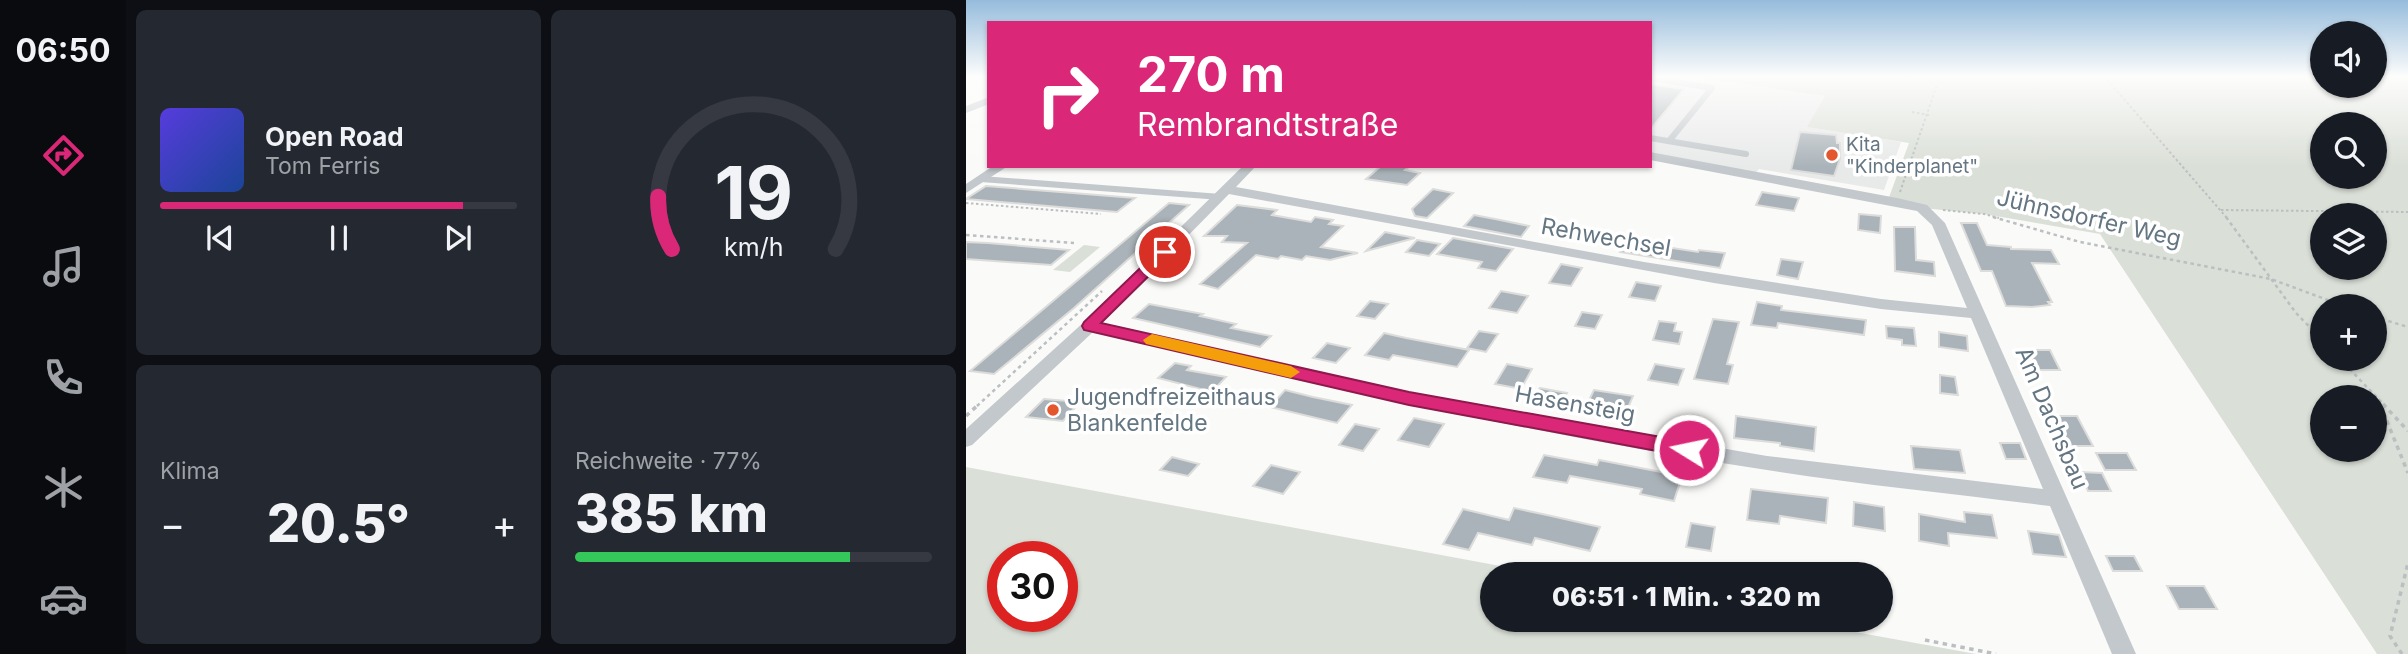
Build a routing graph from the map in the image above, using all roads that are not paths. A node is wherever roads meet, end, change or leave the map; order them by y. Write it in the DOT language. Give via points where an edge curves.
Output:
graph roads {
  1 [pos="1697,107"];
  2 [pos="1652,138"];
  3 [pos="1669,141"];
  4 [pos="1746,154"];
  5 [pos="1652,156"];
  6 [pos="999,168"];
  7 [pos="1248,168"];
  8 [pos="981,179"];
  9 [pos="966,189"];
  10 [pos="1225,193"];
  11 [pos="1979,314"];
  12 [pos="1090,326"];
  13 [pos="966,440"];
  14 [pos="2058,499"];
  15 [pos="2124,654"];
  1 -- 3 [label="lane"];
  2 -- 3 [label="lane"];
  3 -- 4 [label="lane"];
  5 -- 11 [label="street, Am Dachsbau" via="1923,208 1938,223"];
  6 -- 8 [label="street"];
  7 -- 10 [label="street"];
  8 -- 9 [label="street"];
  8 -- 10 [label="lane"];
  10 -- 11 [label="street, Rehwechsel" via="1661,270"];
  10 -- 12 [label="street"];
  11 -- 14 [label="street, Am Dachsbau"];
  12 -- 13 [label="street"];
  12 -- 14 [label="street, Hasensteig" via="1409,399 1611,436 1767,463"];
  14 -- 15 [label="street, Am Dachsbau"];
}
